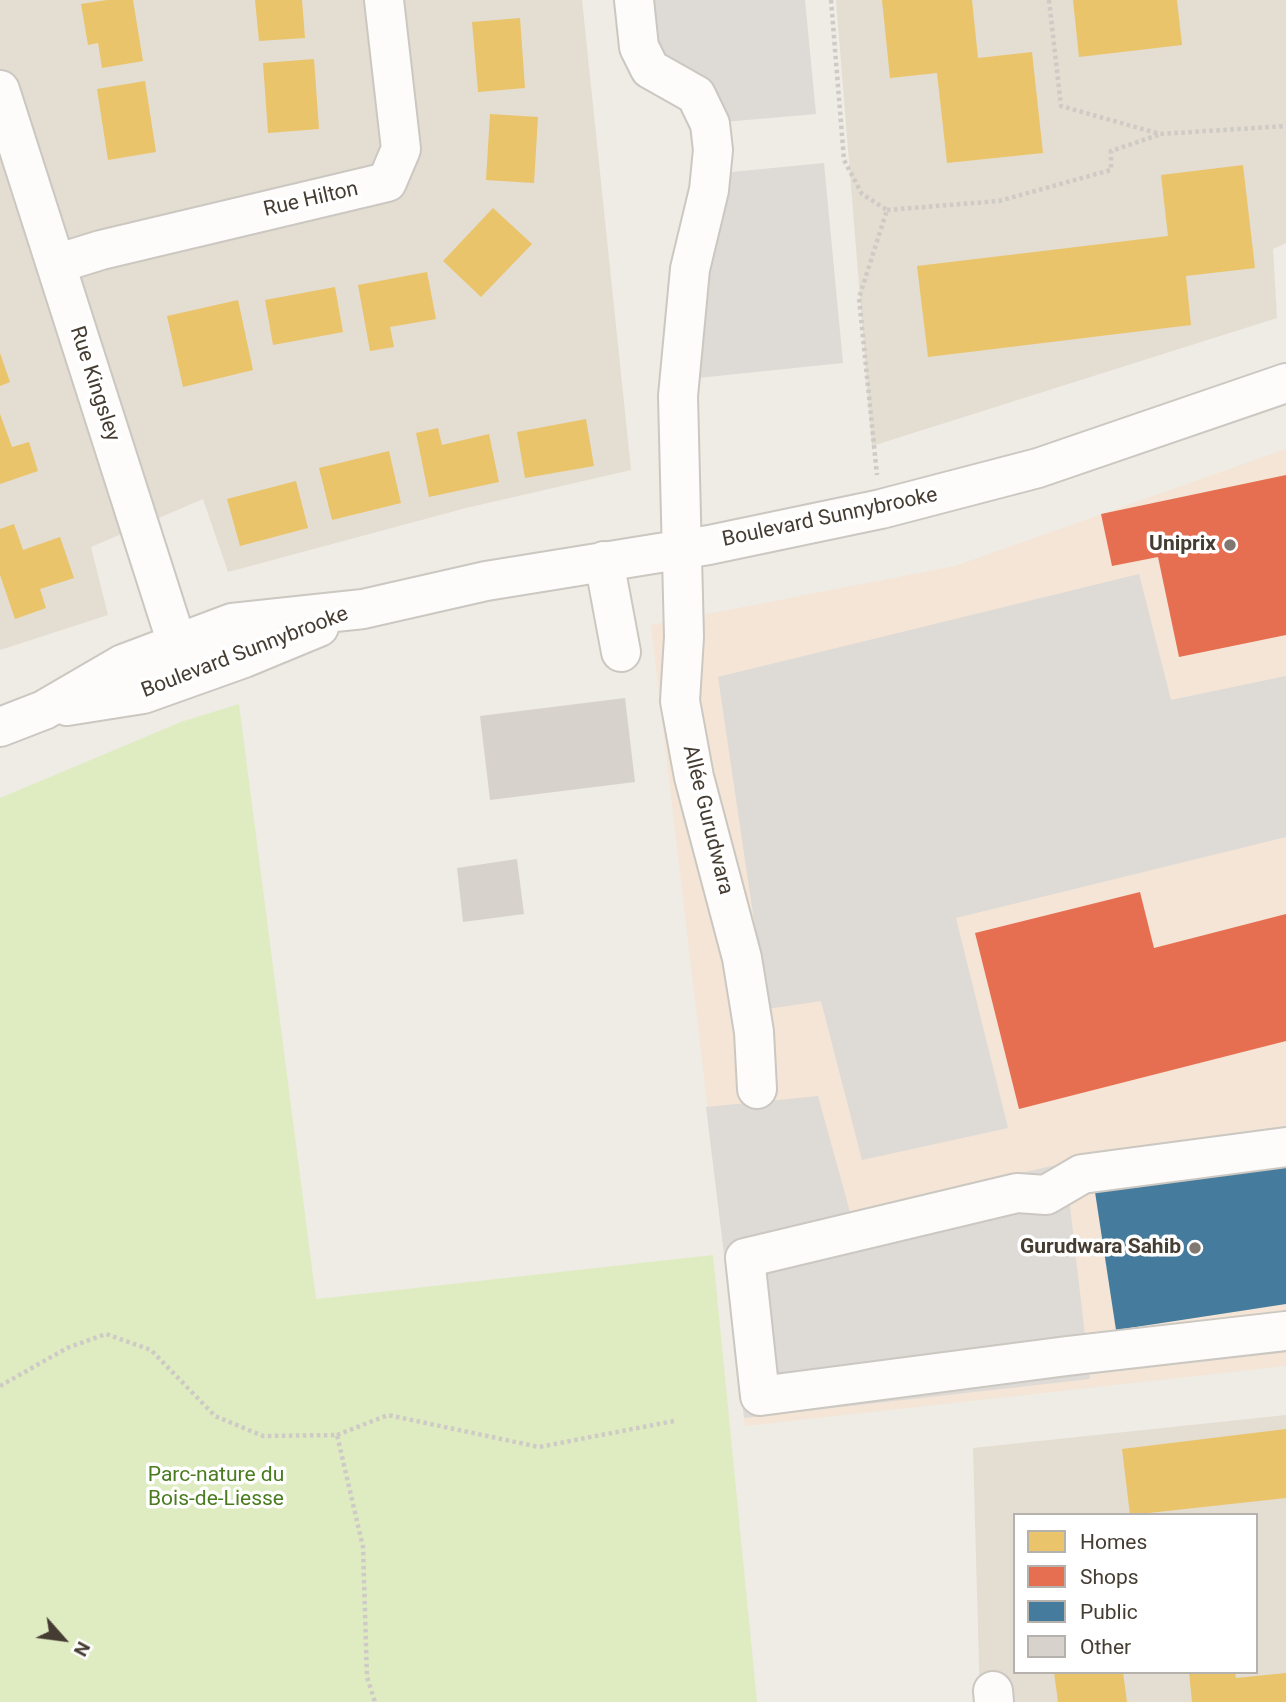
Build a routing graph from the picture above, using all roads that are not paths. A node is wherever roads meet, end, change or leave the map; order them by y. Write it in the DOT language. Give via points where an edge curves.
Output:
graph roads {
  1 [pos="384,0"];
  2 [pos="634,0"];
  3 [pos="0,89"];
  4 [pos="56,264"];
  5 [pos="1286,383"];
  6 [pos="681,549"];
  7 [pos="604,561"];
  8 [pos="621,652"];
  9 [pos="183,661"];
  10 [pos="0,727"];
  11 [pos="757,1089"];
  12 [pos="1286,1147"];
  13 [pos="1286,1331"];
  1 -- 4 [label="street, Rue Hilton" via="401,149 387,182"];
  2 -- 6 [label="street, Allée Gurudwara" via="639,47 650,69 696,95 710,124 713,150 709,190 690,269 678,396"];
  3 -- 4 [label="street, Rue Kingsley"];
  4 -- 9 [label="street, Rue Kingsley"];
  5 -- 6 [label="street, Boulevard Sunnybrooke" via="1002,479 816,524"];
  6 -- 7 [label="street, Boulevard Sunnybrooke"];
  6 -- 11 [label="street, Allée Gurudwara" via="684,637 680,701 694,777 742,958 754,1032"];
  7 -- 8 [label="street"];
  7 -- 9 [label="street, Boulevard Sunnybrooke" via="363,608 244,658"];
  9 -- 10 [label="street, Boulevard Sunnybrooke" via="143,694 44,710"];
  12 -- 13 [label="street" via="1082,1174 1046,1195 1017,1193 745,1258 760,1396"];
}
